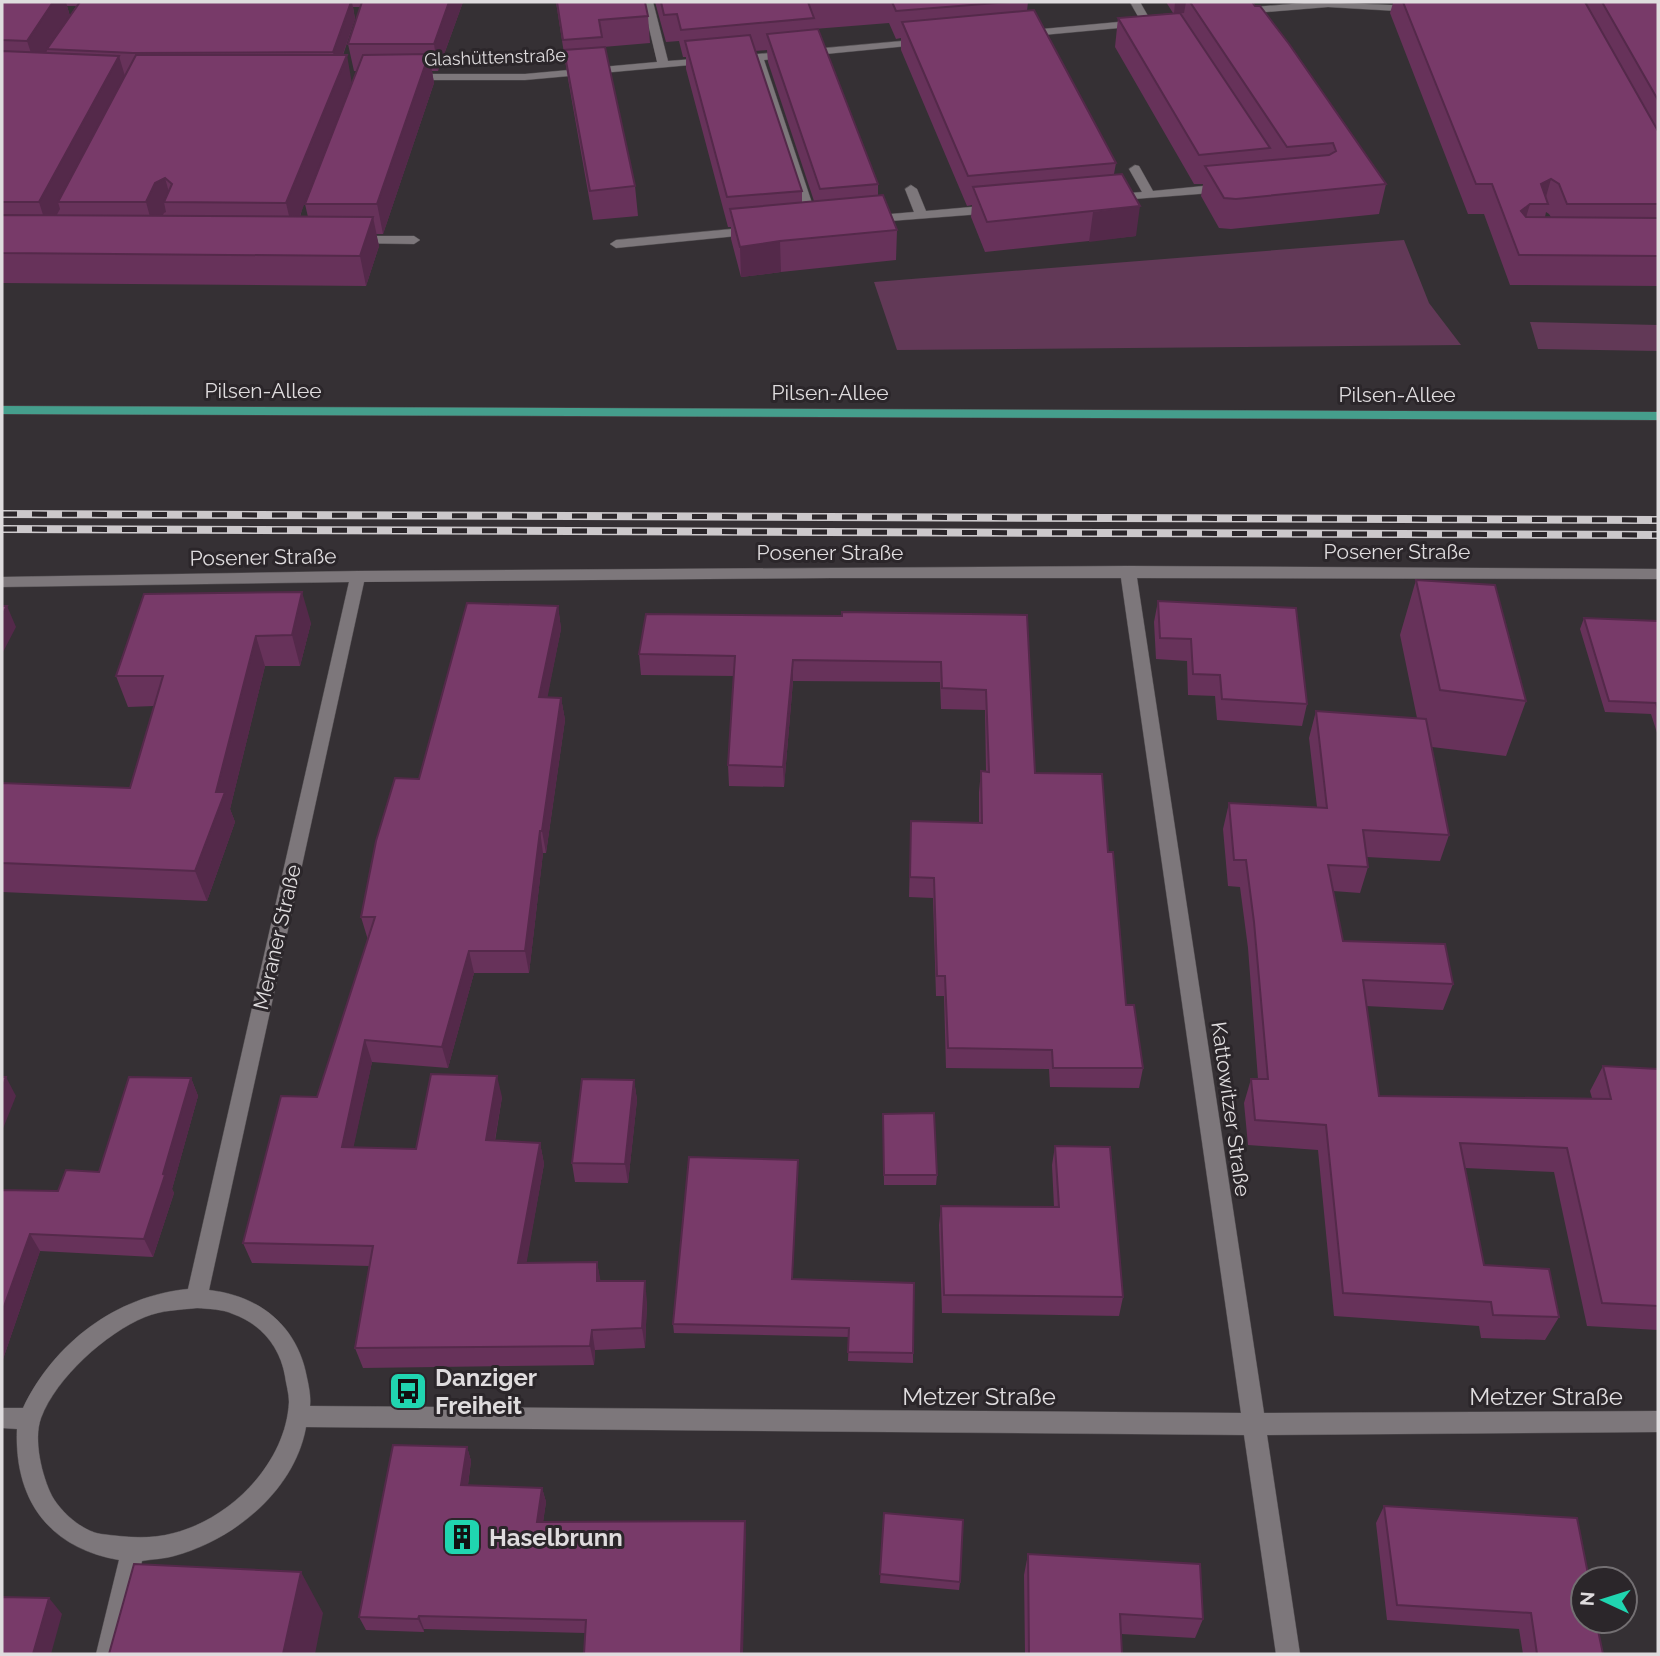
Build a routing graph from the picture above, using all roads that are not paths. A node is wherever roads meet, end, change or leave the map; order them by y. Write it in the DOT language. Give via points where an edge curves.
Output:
graph roads {
  1 [pos="648,2"];
  2 [pos="1135,2"];
  3 [pos="1433,10"];
  4 [pos="1231,12"];
  5 [pos="1008,35"];
  6 [pos="938,41"];
  7 [pos="757,57"];
  8 [pos="663,65"];
  9 [pos="403,77"];
  10 [pos="1135,169"];
  11 [pos="1238,186"];
  12 [pos="911,189"];
  13 [pos="1149,194"];
  14 [pos="1095,199"];
  15 [pos="1001,208"];
  16 [pos="920,215"];
  17 [pos="854,221"];
  18 [pos="813,224"];
  19 [pos="760,230"];
  20 [pos="337,240"];
  21 [pos="414,240"];
  22 [pos="616,244"];
  23 [pos="2,410"];
  24 [pos="1658,416"];
  25 [pos="1128,571"];
  26 [pos="1658,574"];
  27 [pos="358,576"];
  28 [pos="2,582"];
  29 [pos="197,1298"];
  30 [pos="300,1416"];
  31 [pos="2,1418"];
  32 [pos="29,1419"];
  33 [pos="1658,1422"];
  34 [pos="1254,1424"];
  35 [pos="133,1550"];
  36 [pos="107,1654"];
  37 [pos="1288,1654"];
  1 -- 8 [label="street"];
  2 -- 5 [label="street" via="1153,22"];
  3 -- 4 [label="street" via="1328,4"];
  6 -- 7 [label="street, Glashüttenstraße"];
  7 -- 8 [label="street, Glashüttenstraße"];
  7 -- 18 [label="street"];
  8 -- 9 [label="street, Glashüttenstraße" via="525,77"];
  10 -- 13 [label="street"];
  11 -- 13 [label="street"];
  12 -- 16 [label="street"];
  13 -- 14 [label="street"];
  15 -- 16 [label="street"];
  16 -- 17 [label="street"];
  19 -- 22 [label="street"];
  20 -- 21 [label="street"];
  23 -- 24 [label="main road, Pilsen-Allee"];
  25 -- 26 [label="street, Posener Straße"];
  25 -- 27 [label="street, Posener Straße"];
  25 -- 34 [label="street, Kattowitzer Straße"];
  27 -- 28 [label="street, Posener Straße"];
  27 -- 29 [label="street, Meraner Straße"];
  29 -- 30 [label="street" via="234,1304 265,1320 288,1345 300,1378"];
  29 -- 32 [label="street" via="157,1303 117,1319 80,1346 52,1379"];
  30 -- 34 [label="street, Metzer Straße"];
  30 -- 35 [label="street" via="286,1457 260,1494 223,1524 178,1544"];
  31 -- 32 [label="street"];
  32 -- 35 [label="street" via="29,1457 38,1494 60,1524 93,1544"];
  33 -- 34 [label="street, Metzer Straße"];
  34 -- 37 [label="street, Kattowitzer Straße"];
  35 -- 36 [label="street"];
}
